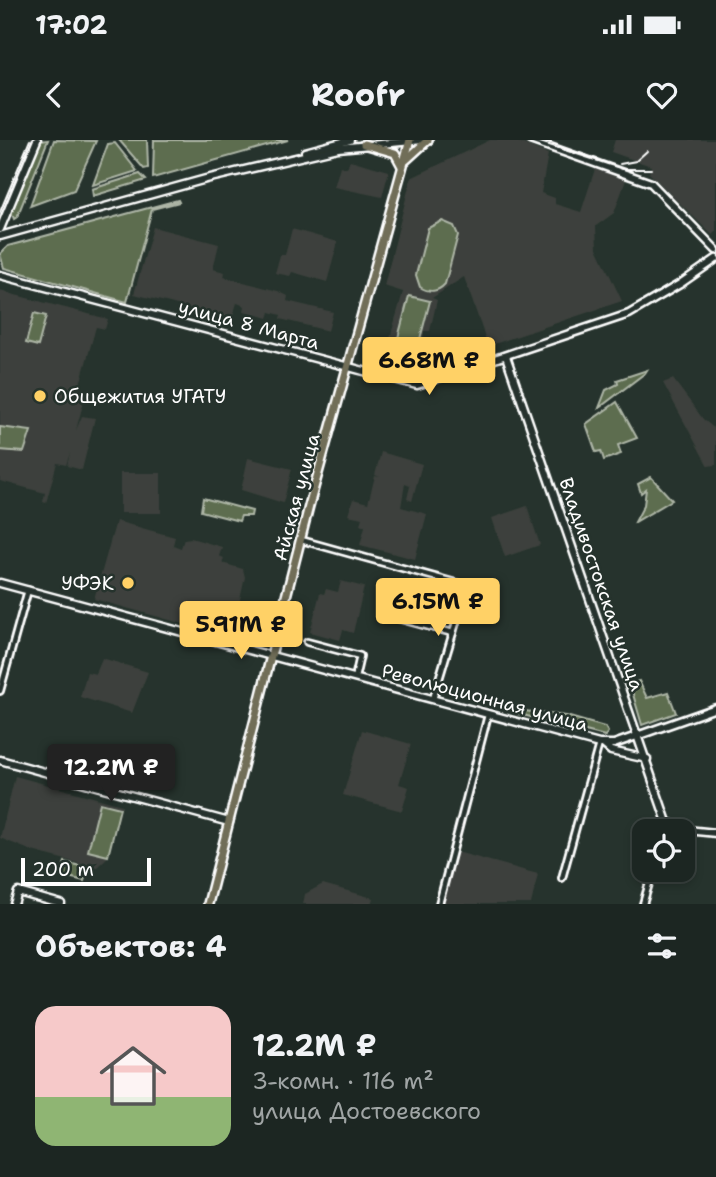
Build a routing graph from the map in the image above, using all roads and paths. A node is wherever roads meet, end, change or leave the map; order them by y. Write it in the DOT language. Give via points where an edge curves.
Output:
graph roads {
  1 [pos="37,140"];
  2 [pos="350,140"];
  3 [pos="426,140"];
  4 [pos="530,140"];
  5 [pos="410,141"];
  6 [pos="364,144"];
  7 [pos="270,164"];
  8 [pos="402,167"];
  9 [pos="0,229"];
  10 [pos="0,236"];
  11 [pos="716,250"];
  12 [pos="716,258"];
  13 [pos="0,275"];
  14 [pos="506,356"];
  15 [pos="349,367"];
  16 [pos="301,540"];
  17 [pos="0,583"];
  18 [pos="28,590"];
  19 [pos="393,617"];
  20 [pos="453,633"];
  21 [pos="307,642"];
  22 [pos="272,656"];
  23 [pos="355,678"];
  24 [pos="0,691"];
  25 [pos="433,699"];
  26 [pos="716,708"];
  27 [pos="488,714"];
  28 [pos="640,736"];
  29 [pos="601,745"];
  30 [pos="647,759"];
  31 [pos="0,760"];
  32 [pos="666,819"];
  33 [pos="229,822"];
  34 [pos="695,831"];
  35 [pos="716,833"];
  36 [pos="562,878"];
  37 [pos="649,882"];
  38 [pos="15,904"];
  39 [pos="61,904"];
  40 [pos="208,904"];
  41 [pos="439,904"];
  42 [pos="643,904"];
  1 -- 9 [label="main road"];
  2 -- 7 [label="main road"];
  3 -- 5 [label="main road"];
  3 -- 8 [label="main road"];
  4 -- 11 [label="main road" via="651,183"];
  5 -- 6 [label="main road"];
  5 -- 8 [label="main road, Айская улица"];
  6 -- 7 [label="main road"];
  6 -- 8 [label="main road" via="395,153"];
  7 -- 10 [label="main road"];
  8 -- 15 [label="main road, Айская улица"];
  12 -- 14 [label="main road, улица 8 Марта" via="639,310"];
  13 -- 15 [label="main road, улица 8 Марта"];
  14 -- 15 [label="main road, улица 8 Марта" via="416,385"];
  14 -- 28 [label="main road, Владивостокская улица"];
  15 -- 16 [label="main road, Айская улица"];
  16 -- 20 [label="street" via="467,586"];
  16 -- 22 [label="main road, Айская улица"];
  17 -- 18 [label="main road, Революционная улица"];
  18 -- 22 [label="main road, Революционная улица"];
  18 -- 24 [label="street"];
  19 -- 20 [label="street"];
  20 -- 25 [label="street"];
  21 -- 23 [label="street" via="360,656"];
  22 -- 23 [label="main road, Революционная улица"];
  22 -- 33 [label="main road, Айская улица"];
  23 -- 25 [label="main road, Революционная улица"];
  25 -- 27 [label="main road, Революционная улица"];
  26 -- 28 [label="main road, Революционная улица"];
  27 -- 29 [label="main road, Революционная улица"];
  27 -- 41 [label="street"];
  28 -- 29 [label="main road, Революционная улица"];
  28 -- 30 [label="main road, Владивостокская улица"];
  29 -- 30 [label="main road"];
  29 -- 36 [label="street"];
  30 -- 32 [label="main road, Владивостокская улица"];
  31 -- 33 [label="main road"];
  33 -- 40 [label="main road, Айская улица"];
  34 -- 35 [label="main road"];
  37 -- 42 [label="street"];
  38 -- 39 [label="main road" via="18,892"];
}
